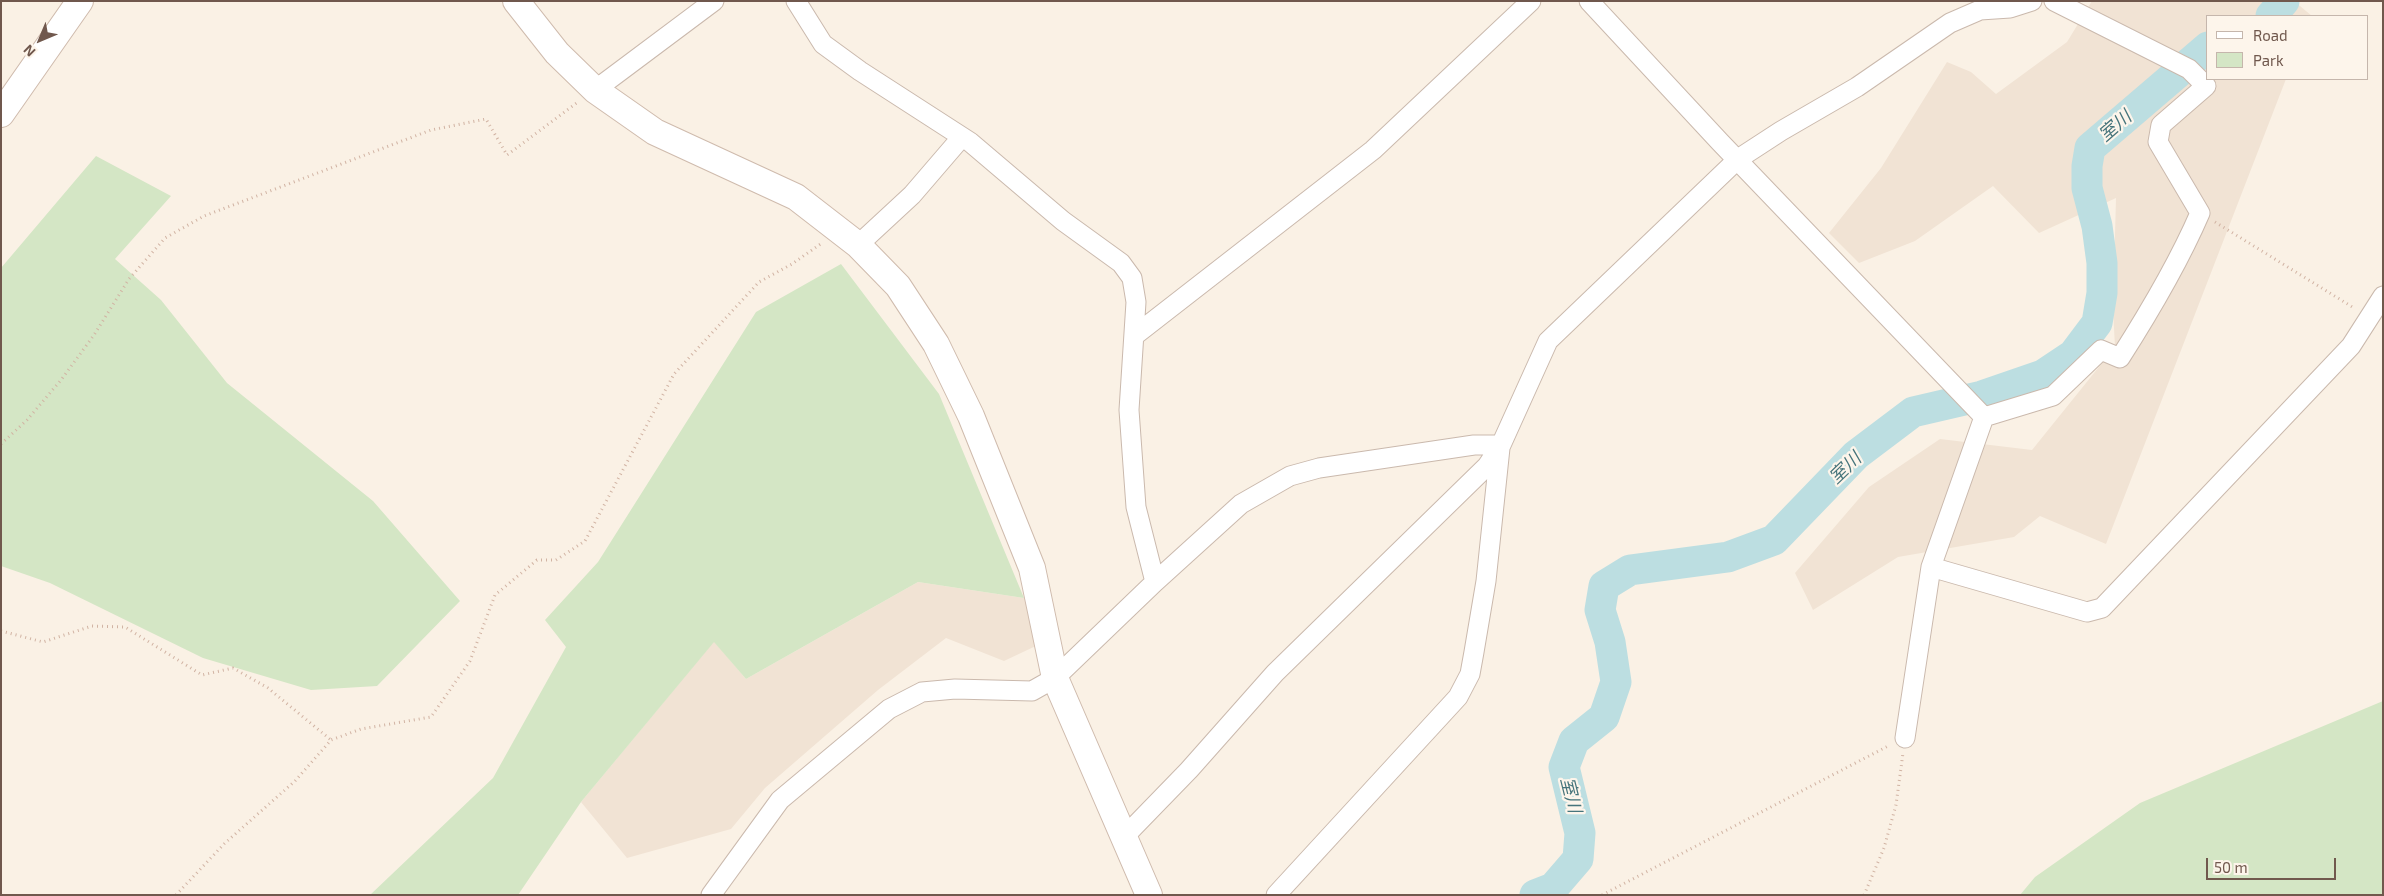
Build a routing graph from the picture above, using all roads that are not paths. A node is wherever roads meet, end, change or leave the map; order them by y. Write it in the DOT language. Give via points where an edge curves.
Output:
graph roads {
  1 [pos="80,1"];
  2 [pos="516,1"];
  3 [pos="714,1"];
  4 [pos="796,1"];
  5 [pos="1531,1"];
  6 [pos="1589,1"];
  7 [pos="2032,1"];
  8 [pos="2054,1"];
  9 [pos="595,90"];
  10 [pos="1,114"];
  11 [pos="961,138"];
  12 [pos="1738,159"];
  13 [pos="858,245"];
  14 [pos="2383,296"];
  15 [pos="1134,336"];
  16 [pos="1984,416"];
  17 [pos="1501,445"];
  18 [pos="1931,567"];
  19 [pos="1155,582"];
  20 [pos="1055,678"];
  21 [pos="1905,738"];
  22 [pos="1123,838"];
  23 [pos="711,895"];
  24 [pos="1149,895"];
  25 [pos="1276,895"];
  1 -- 10 [label="street"];
  2 -- 9 [label="street" via="556,52"];
  3 -- 9 [label="street"];
  4 -- 11 [label="street" via="823,44"];
  5 -- 15 [label="street" via="1373,150"];
  6 -- 12 [label="street"];
  7 -- 12 [label="street" via="2010,8 1980,10 1950,22 1857,87"];
  8 -- 16 [label="street" via="2189,69 2206,86 2161,125 2158,142 2200,213 2156,302 2120,358 2101,350 2053,396"];
  9 -- 13 [label="street" via="654,132 796,197"];
  11 -- 13 [label="street" via="912,195"];
  11 -- 15 [label="street" via="970,142 1062,221 1121,264 1132,278 1135,294"];
  12 -- 16 [label="street"];
  12 -- 17 [label="street" via="1548,341"];
  13 -- 20 [label="street" via="898,286 936,344 971,416 1032,568"];
  14 -- 18 [label="street" via="2351,346 2102,608 2087,612"];
  15 -- 19 [label="street" via="1128,410 1136,508"];
  16 -- 18 [label="street"];
  17 -- 19 [label="street" via="1474,445 1319,468 1290,476 1241,504"];
  17 -- 22 [label="street" via="1487,466 1275,673"];
  17 -- 25 [label="street" via="1486,581 1470,674 1458,697"];
  18 -- 21 [label="street"];
  19 -- 20 [label="street"];
  20 -- 22 [label="street"];
  20 -- 23 [label="street" via="1032,691 955,689 922,692 889,709 780,800"];
  22 -- 24 [label="street"];
}
